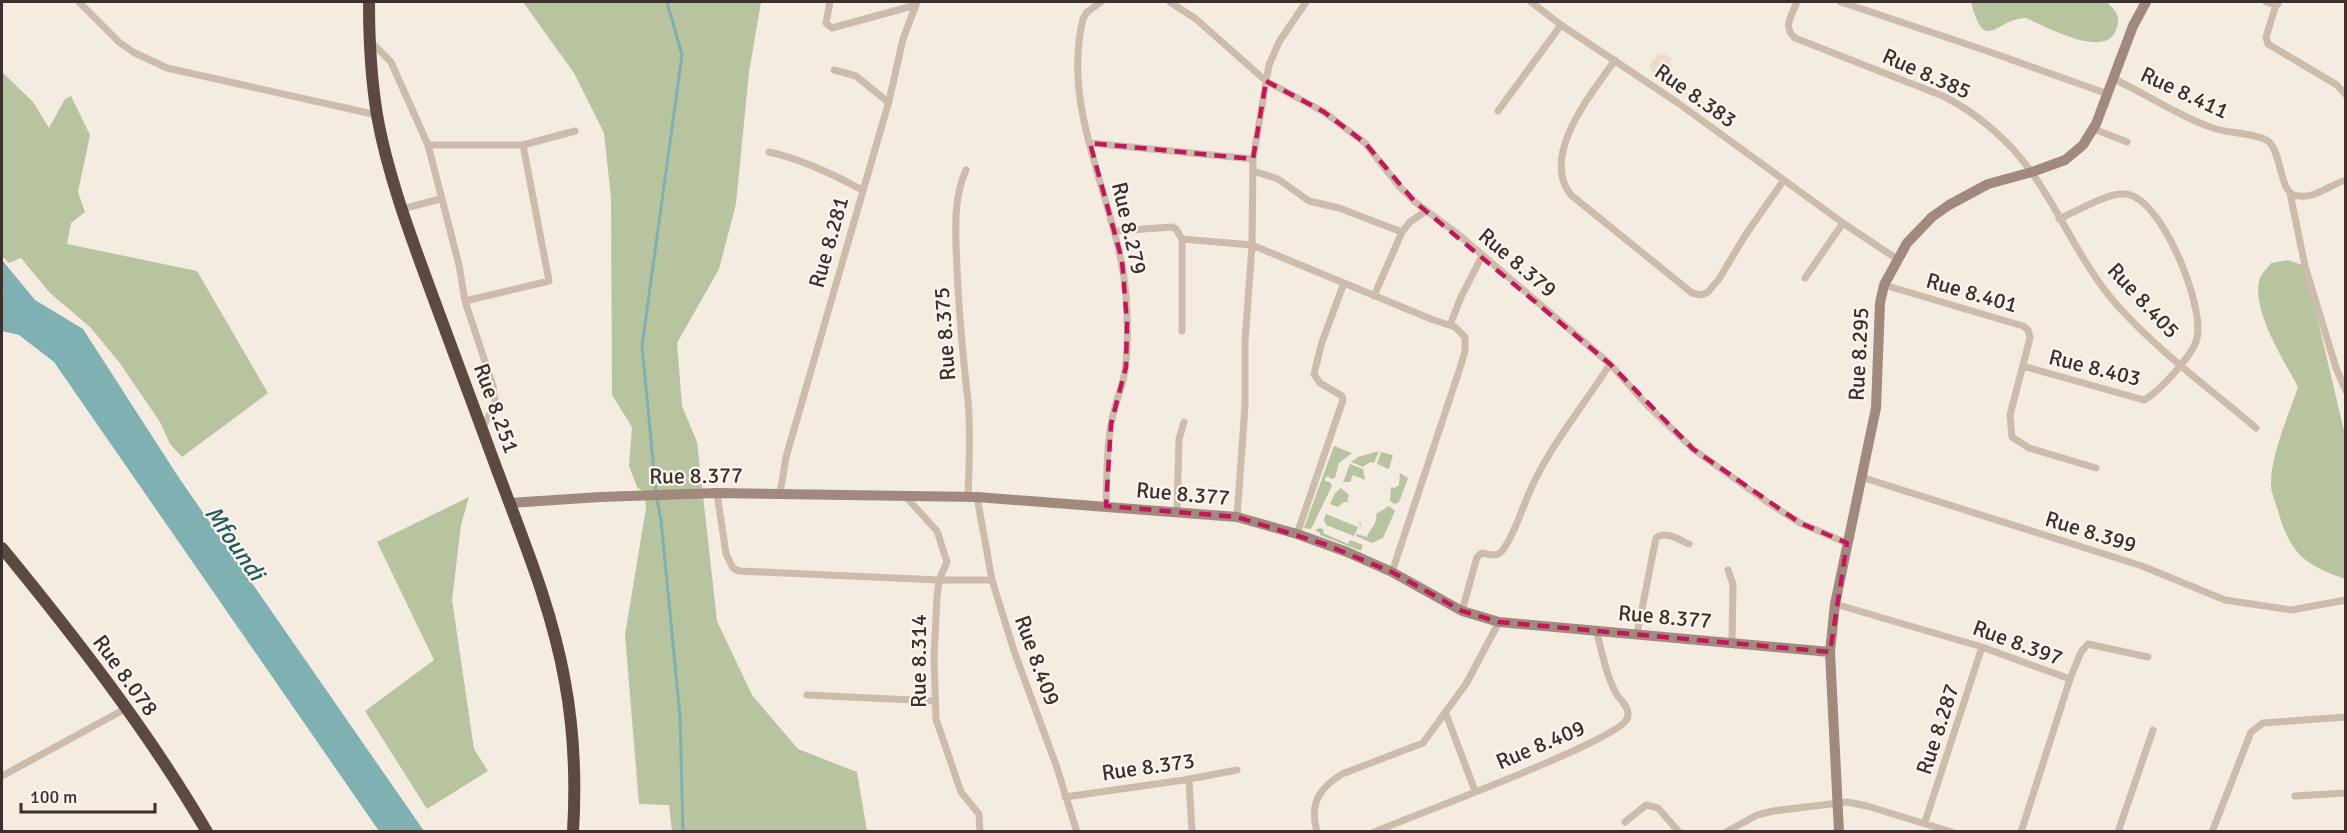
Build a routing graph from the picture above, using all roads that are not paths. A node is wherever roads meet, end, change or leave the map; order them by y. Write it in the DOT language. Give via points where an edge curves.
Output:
graph roads {
  1 [pos="79,2"];
  2 [pos="369,2"];
  3 [pos="830,2"];
  4 [pos="1101,2"];
  5 [pos="1170,2"];
  6 [pos="1306,2"];
  7 [pos="1531,2"];
  8 [pos="1797,2"];
  9 [pos="1841,2"];
  10 [pos="2146,2"];
  11 [pos="2266,2"];
  12 [pos="916,3"];
  13 [pos="2278,4"];
  14 [pos="1561,25"];
  15 [pos="370,41"];
  16 [pos="1616,60"];
  17 [pos="834,70"];
  18 [pos="2114,78"];
  19 [pos="1266,81"];
  20 [pos="2108,94"];
  21 [pos="2346,95"];
  22 [pos="888,102"];
  23 [pos="1498,111"];
  24 [pos="377,115"];
  25 [pos="2094,129"];
  26 [pos="575,130"];
  27 [pos="2127,142"];
  28 [pos="1090,143"];
  29 [pos="428,145"];
  30 [pos="523,145"];
  31 [pos="769,152"];
  32 [pos="1253,159"];
  33 [pos="966,170"];
  34 [pos="1253,171"];
  35 [pos="2032,172"];
  36 [pos="1784,180"];
  37 [pos="2346,180"];
  38 [pos="862,190"];
  39 [pos="2290,193"];
  40 [pos="440,199"];
  41 [pos="402,208"];
  42 [pos="1426,211"];
  43 [pos="2059,219"];
  44 [pos="1843,223"];
  45 [pos="1115,231"];
  46 [pos="1402,231"];
  47 [pos="1182,239"];
  48 [pos="1252,245"];
  49 [pos="1482,256"];
  50 [pos="1897,259"];
  51 [pos="1805,278"];
  52 [pos="1344,283"];
  53 [pos="1884,285"];
  54 [pos="1374,296"];
  55 [pos="465,301"];
  56 [pos="1450,325"];
  57 [pos="1182,331"];
  58 [pos="1610,364"];
  59 [pos="2180,364"];
  60 [pos="2023,366"];
  61 [pos="2346,391"];
  62 [pos="1184,422"];
  63 [pos="2256,428"];
  64 [pos="482,429"];
  65 [pos="2096,468"];
  66 [pos="1862,477"];
  67 [pos="717,493"];
  68 [pos="780,494"];
  69 [pos="906,497"];
  70 [pos="972,497"];
  71 [pos="510,504"];
  72 [pos="1106,506"];
  73 [pos="1177,513"];
  74 [pos="1237,517"];
  75 [pos="1297,534"];
  76 [pos="1847,543"];
  77 [pos="1689,544"];
  78 [pos="2,548"];
  79 [pos="1728,570"];
  80 [pos="1392,572"];
  81 [pos="939,580"];
  82 [pos="992,580"];
  83 [pos="2346,600"];
  84 [pos="1835,604"];
  85 [pos="1462,611"];
  86 [pos="1499,622"];
  87 [pos="1596,630"];
  88 [pos="1637,634"];
  89 [pos="1732,642"];
  90 [pos="1982,647"];
  91 [pos="1830,652"];
  92 [pos="2148,657"];
  93 [pos="2070,679"];
  94 [pos="807,695"];
  95 [pos="934,701"];
  96 [pos="125,709"];
  97 [pos="1446,714"];
  98 [pos="2346,717"];
  99 [pos="2153,730"];
  100 [pos="1237,770"];
  101 [pos="2,776"];
  102 [pos="1189,780"];
  103 [pos="1475,791"];
  104 [pos="2346,793"];
  105 [pos="2295,796"];
  106 [pos="1065,797"];
  107 [pos="1839,804"];
  108 [pos="1625,822"];
  109 [pos="1925,822"];
  110 [pos="207,831"];
  111 [pos="573,831"];
  112 [pos="980,831"];
  113 [pos="1077,831"];
  114 [pos="1192,831"];
  115 [pos="1317,831"];
  116 [pos="1374,831"];
  117 [pos="1679,831"];
  118 [pos="1726,831"];
  119 [pos="1839,831"];
  120 [pos="1952,831"];
  121 [pos="2021,831"];
  122 [pos="2118,831"];
  123 [pos="2212,831"];
  1 -- 24 [label="street" via="119,42 167,68"];
  2 -- 15 [label="highway, Rue 8.251"];
  3 -- 12 [label="street" via="826,23 831,28"];
  4 -- 28 [label="street, Rue 8.279" via="1083,19 1078,71 1080,106"];
  5 -- 19 [label="street, Rue 8.379" via="1196,19"];
  6 -- 19 [label="street" via="1279,42"];
  7 -- 14 [label="street, Rue 8.383"];
  8 -- 35 [label="street, Rue 8.385" via="1787,26 1789,33 1959,104 1993,130"];
  9 -- 20 [label="street"];
  10 -- 18 [label="street, Rue 8.295"];
  11 -- 13 [label="street"];
  12 -- 22 [label="street, Rue 8.281"];
  13 -- 21 [label="street" via="2266,37 2268,44 2337,85"];
  14 -- 16 [label="street, Rue 8.383"];
  14 -- 23 [label="street"];
  15 -- 24 [label="highway, Rue 8.251"];
  15 -- 29 [label="street" via="391,62"];
  16 -- 36 [label="street, Rue 8.383"];
  16 -- 36 [label="street" via="1571,125 1563,155 1562,180 1571,195 1692,293 1701,295 1713,285"];
  17 -- 22 [label="street" via="856,76"];
  18 -- 20 [label="street, Rue 8.295"];
  18 -- 39 [label="street, Rue 8.411" via="2204,125 2266,140 2274,149"];
  19 -- 32 [label="street"];
  19 -- 42 [label="street, Rue 8.379" via="1324,112 1365,143 1399,186"];
  20 -- 25 [label="street, Rue 8.295"];
  22 -- 38 [label="street, Rue 8.281"];
  24 -- 41 [label="highway, Rue 8.251"];
  25 -- 27 [label="street"];
  25 -- 35 [label="street, Rue 8.295" via="2065,160"];
  26 -- 30 [label="street"];
  28 -- 32 [label="street"];
  28 -- 45 [label="street, Rue 8.279"];
  29 -- 30 [label="street"];
  29 -- 40 [label="street"];
  30 -- 55 [label="street" via="549,281"];
  31 -- 38 [label="street"];
  32 -- 34 [label="street"];
  33 -- 70 [label="street, Rue 8.375" via="959,184 956,212 959,323 968,403"];
  34 -- 46 [label="street" via="1278,179 1309,201"];
  34 -- 48 [label="street"];
  35 -- 43 [label="street, Rue 8.405"];
  35 -- 50 [label="street, Rue 8.295" via="1988,184 1949,205 1920,229"];
  36 -- 44 [label="street, Rue 8.383"];
  37 -- 39 [label="street" via="2315,195"];
  38 -- 68 [label="street, Rue 8.281" via="786,458"];
  39 -- 61 [label="street" via="2305,266"];
  40 -- 41 [label="street"];
  40 -- 55 [label="street"];
  41 -- 64 [label="highway, Rue 8.251"];
  42 -- 46 [label="street"];
  42 -- 49 [label="street, Rue 8.379"];
  43 -- 59 [label="street, Rue 8.405" via="2115,302"];
  43 -- 59 [label="street" via="2123,194 2132,195 2156,217 2177,250 2198,322 2193,349"];
  44 -- 50 [label="street, Rue 8.383"];
  44 -- 51 [label="street"];
  45 -- 47 [label="street" via="1172,227"];
  45 -- 72 [label="street, Rue 8.279" via="1122,260 1127,351 1111,424"];
  46 -- 54 [label="street"];
  47 -- 48 [label="street"];
  47 -- 57 [label="street"];
  48 -- 52 [label="street"];
  48 -- 74 [label="street"];
  49 -- 56 [label="street"];
  49 -- 58 [label="street, Rue 8.379"];
  50 -- 53 [label="street, Rue 8.295"];
  52 -- 54 [label="street"];
  52 -- 75 [label="street" via="1314,374 1343,400"];
  53 -- 60 [label="street, Rue 8.401" via="2023,326 2030,338"];
  53 -- 66 [label="street, Rue 8.295" via="1876,408"];
  54 -- 56 [label="street"];
  55 -- 64 [label="street" via="495,401"];
  56 -- 80 [label="street" via="1465,337 1465,351"];
  58 -- 76 [label="street, Rue 8.379" via="1693,449 1800,523"];
  58 -- 85 [label="street" via="1547,456 1502,550 1477,557"];
  59 -- 60 [label="street, Rue 8.403" via="2144,400"];
  59 -- 63 [label="street, Rue 8.405"];
  60 -- 65 [label="street, Rue 8.401" via="2010,415 2012,437 2029,448"];
  62 -- 73 [label="street" via="1179,440"];
  64 -- 71 [label="highway, Rue 8.251"];
  66 -- 76 [label="street, Rue 8.295"];
  66 -- 83 [label="street, Rue 8.399" via="2142,566 2225,600 2279,610"];
  67 -- 68 [label="street, Rue 8.377"];
  67 -- 71 [label="street, Rue 8.377"];
  67 -- 81 [label="street" via="726,554 729,563 739,571"];
  68 -- 69 [label="street, Rue 8.377"];
  69 -- 70 [label="street, Rue 8.377"];
  69 -- 81 [label="street, Rue 8.314" via="937,531 947,561"];
  70 -- 72 [label="street, Rue 8.377"];
  70 -- 82 [label="street, Rue 8.409"];
  71 -- 111 [label="highway, Rue 8.251" via="543,596 565,682 574,776"];
  72 -- 73 [label="street, Rue 8.377"];
  73 -- 74 [label="street, Rue 8.377"];
  74 -- 75 [label="street, Rue 8.377"];
  75 -- 80 [label="street, Rue 8.377"];
  76 -- 84 [label="street, Rue 8.295"];
  77 -- 88 [label="street" via="1666,534 1656,538"];
  78 -- 96 [label="highway, Rue 8.078"];
  79 -- 89 [label="street" via="1733,584"];
  80 -- 85 [label="street, Rue 8.377"];
  81 -- 82 [label="street"];
  81 -- 95 [label="street, Rue 8.314"];
  82 -- 106 [label="street, Rue 8.409"];
  84 -- 90 [label="street, Rue 8.397"];
  84 -- 91 [label="street, Rue 8.295"];
  85 -- 86 [label="street, Rue 8.377"];
  86 -- 87 [label="street, Rue 8.377"];
  86 -- 97 [label="street" via="1485,653"];
  87 -- 88 [label="street, Rue 8.377"];
  87 -- 103 [label="street, Rue 8.409" via="1616,693 1628,712 1625,722 1558,759"];
  88 -- 89 [label="street, Rue 8.377"];
  89 -- 91 [label="street, Rue 8.377"];
  90 -- 93 [label="street, Rue 8.397"];
  90 -- 109 [label="street, Rue 8.287"];
  91 -- 107 [label="street, Rue 8.295"];
  92 -- 93 [label="street" via="2088,645"];
  93 -- 121 [label="street, Rue 8.397"];
  94 -- 95 [label="street"];
  95 -- 112 [label="street, Rue 8.314" via="940,735 961,792 978,814"];
  96 -- 101 [label="street"];
  96 -- 110 [label="highway, Rue 8.078"];
  97 -- 103 [label="street"];
  97 -- 115 [label="street" via="1417,747 1330,781 1313,808"];
  98 -- 123 [label="street" via="2263,723 2251,732"];
  99 -- 122 [label="street"];
  100 -- 102 [label="street, Rue 8.373"];
  102 -- 106 [label="street, Rue 8.373"];
  102 -- 114 [label="street"];
  103 -- 116 [label="street, Rue 8.409"];
  104 -- 105 [label="street"];
  106 -- 113 [label="street, Rue 8.409"];
  107 -- 109 [label="street" via="1857,803"];
  107 -- 118 [label="street" via="1773,811"];
  107 -- 119 [label="street, Rue 8.295"];
  108 -- 117 [label="street" via="1646,805 1654,806"];
  109 -- 120 [label="street"];
}
